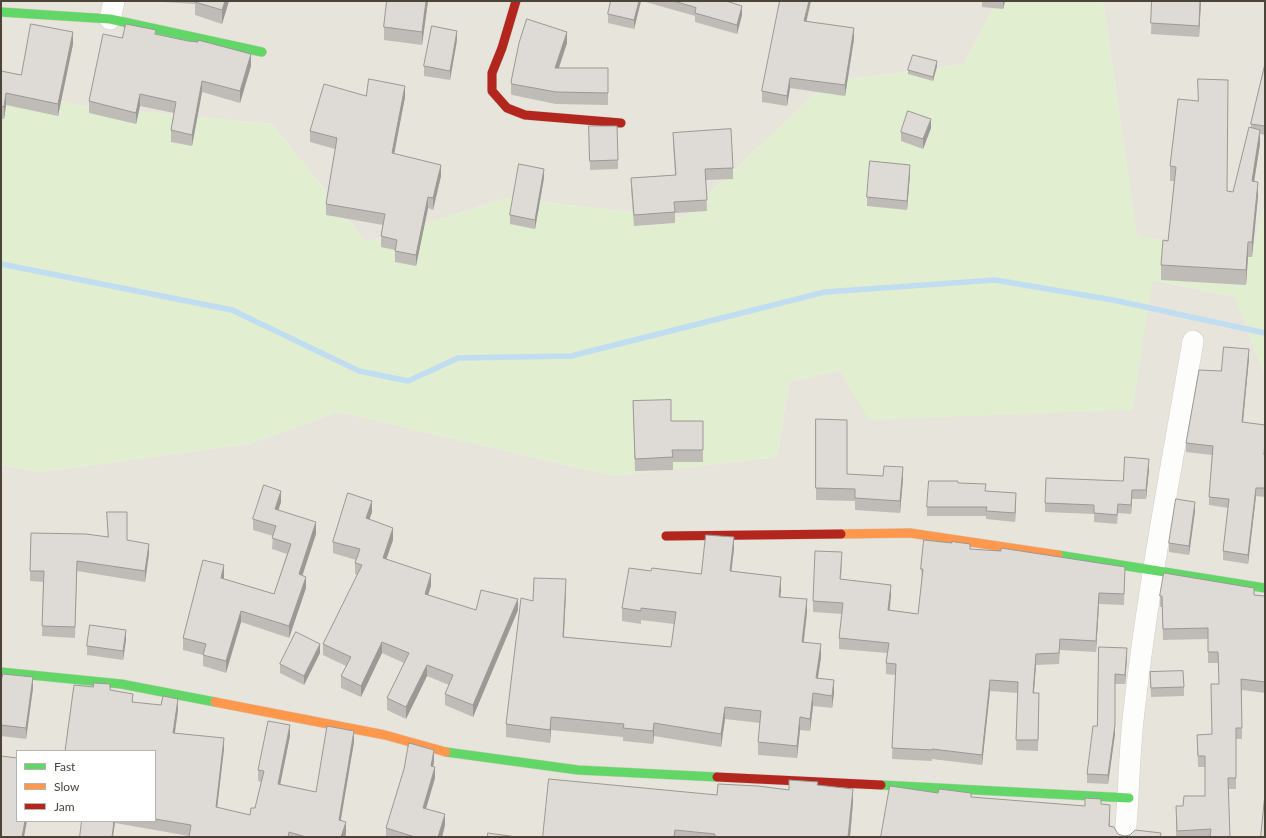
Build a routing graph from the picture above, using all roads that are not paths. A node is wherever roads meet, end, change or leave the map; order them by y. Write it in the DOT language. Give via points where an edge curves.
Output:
graph roads {
  1 [pos="516,1"];
  2 [pos="112,10"];
  3 [pos="1,12"];
  4 [pos="262,52"];
  5 [pos="621,123"];
  6 [pos="1193,341"];
  7 [pos="666,536"];
  8 [pos="1154,569"];
  9 [pos="1265,588"];
  10 [pos="1,672"];
  11 [pos="1129,798"];
  12 [pos="1125,837"];
  1 -- 5 [label="street" via="492,73 492,91 506,108 525,115"];
  2 -- 3 [label="street"];
  2 -- 4 [label="street"];
  6 -- 8 [label="street"];
  7 -- 8 [label="street" via="910,533"];
  8 -- 9 [label="street"];
  8 -- 11 [label="street" via="1134,712"];
  10 -- 11 [label="street" via="121,684 385,735 452,754 578,770"];
  11 -- 12 [label="street"];
}
